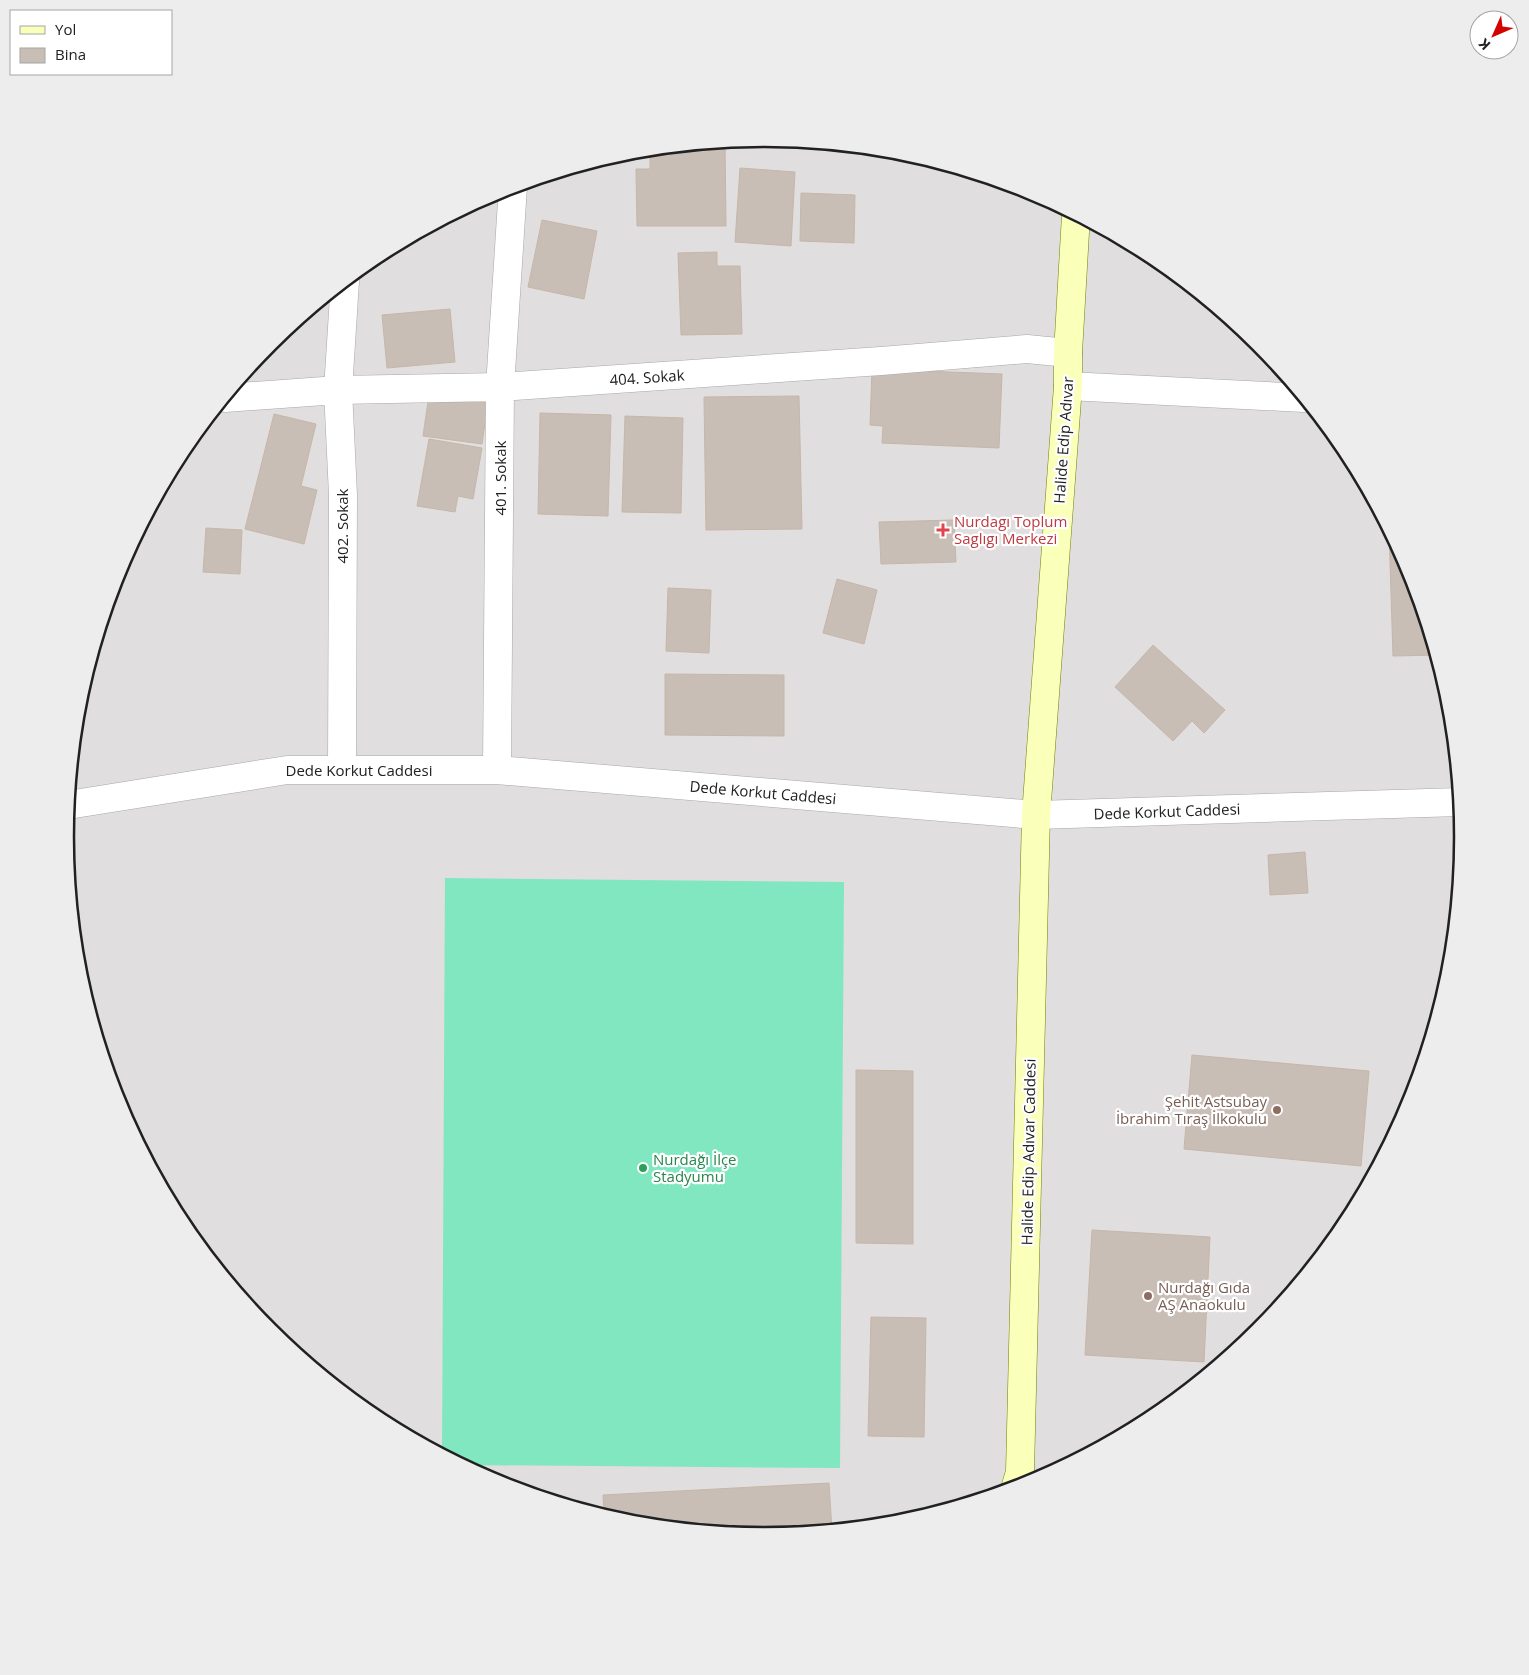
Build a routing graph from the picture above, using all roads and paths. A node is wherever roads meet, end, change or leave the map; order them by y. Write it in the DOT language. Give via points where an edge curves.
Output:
graph roads {
  1 [pos="512,194"];
  2 [pos="1076,221"];
  3 [pos="345,289"];
  4 [pos="1068,353"];
  5 [pos="1068,386"];
  6 [pos="500,388"];
  7 [pos="338,390"];
  8 [pos="232,397"];
  9 [pos="1297,398"];
  10 [pos="342,770"];
  11 [pos="497,770"];
  12 [pos="1454,802"];
  13 [pos="75,804"];
  14 [pos="1036,814"];
  15 [pos="1018,1480"];
  1 -- 6 [label="street, 401. Sokak"];
  2 -- 4 [label="street, Halide Edip Adıvar"];
  3 -- 7 [label="street, 402. Sokak"];
  4 -- 5 [label="street, Halide Edip Adıvar"];
  4 -- 6 [label="street, 404. Sokak" via="1026,349"];
  5 -- 9 [label="street"];
  5 -- 14 [label="street, Halide Edip Adıvar"];
  6 -- 7 [label="street, 404. Sokak"];
  6 -- 11 [label="street, 401. Sokak"];
  7 -- 8 [label="street, 404. Sokak"];
  7 -- 10 [label="street, 402. Sokak" via="343,495"];
  10 -- 11 [label="street, Dede Korkut Caddesi"];
  10 -- 13 [label="street, Dede Korkut Caddesi" via="287,770"];
  11 -- 14 [label="street, Dede Korkut Caddesi"];
  12 -- 14 [label="street, Dede Korkut Caddesi"];
  14 -- 15 [label="street, Halide Edip Adıvar Caddesi"];
}
